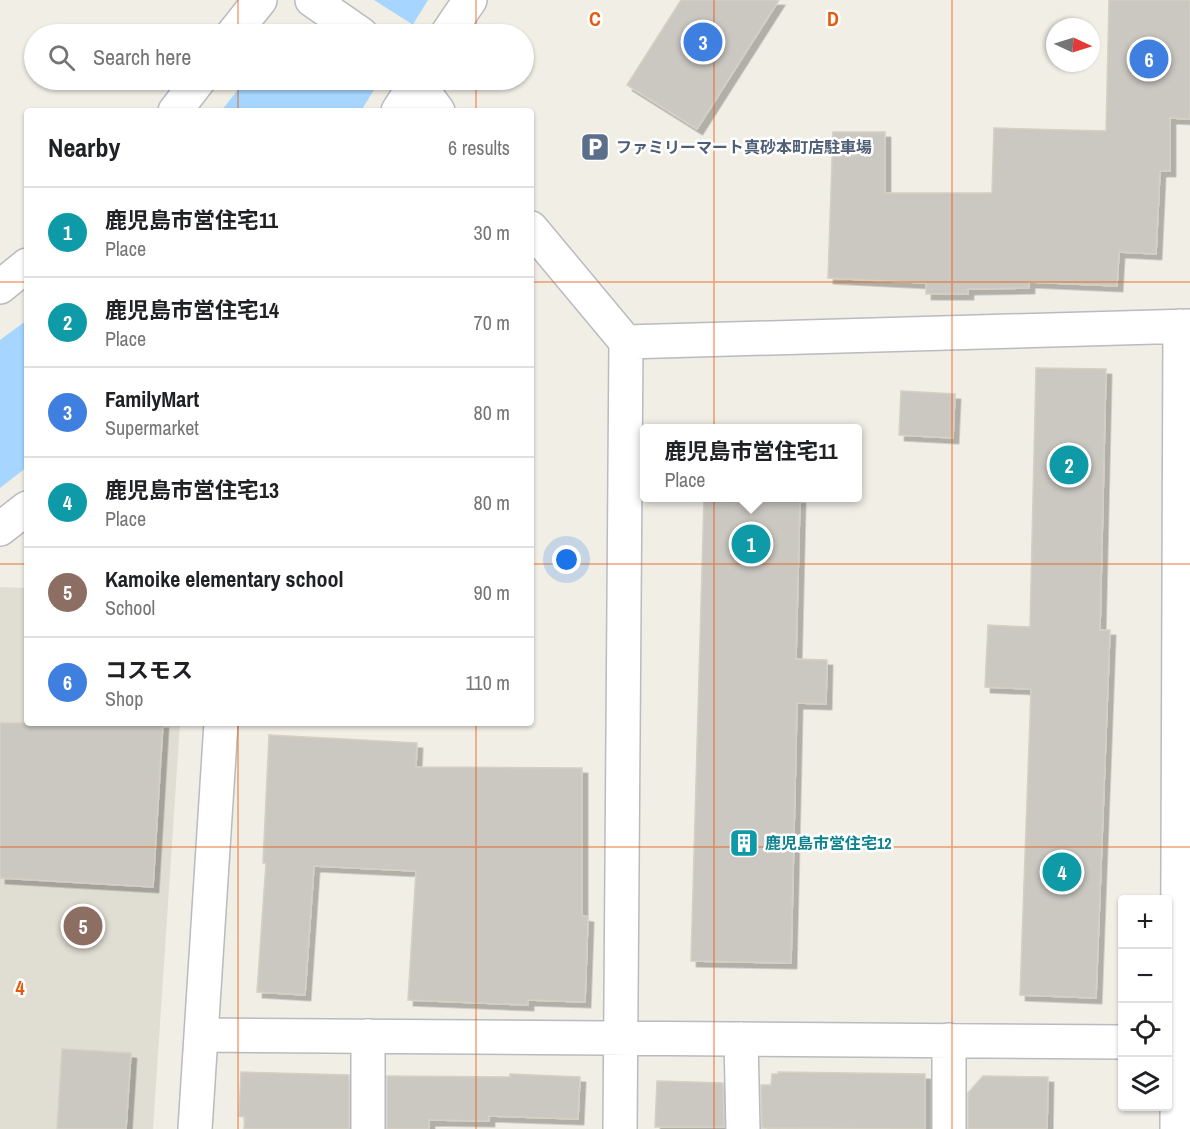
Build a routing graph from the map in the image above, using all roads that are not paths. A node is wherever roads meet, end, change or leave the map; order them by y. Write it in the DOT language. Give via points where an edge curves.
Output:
graph roads {
  1 [pos="260,0"];
  2 [pos="312,0"];
  3 [pos="470,0"];
  4 [pos="241,24"];
  5 [pos="347,24"];
  6 [pos="454,24"];
  7 [pos="191,90"];
  8 [pos="410,90"];
  9 [pos="423,90"];
  10 [pos="177,108"];
  11 [pos="400,108"];
  12 [pos="436,108"];
  13 [pos="534,232"];
  14 [pos="24,268"];
  15 [pos="0,287"];
  16 [pos="1185,326"];
  17 [pos="626,342"];
  18 [pos="24,510"];
  19 [pos="0,529"];
  20 [pos="221,726"];
  21 [pos="201,1035"];
  22 [pos="369,1036"];
  23 [pos="622,1038"];
  24 [pos="741,1039"];
  25 [pos="949,1040"];
  26 [pos="1118,1042"];
  27 [pos="1178,1042"];
  28 [pos="195,1129"];
  29 [pos="368,1129"];
  30 [pos="620,1129"];
  31 [pos="743,1129"];
  32 [pos="949,1129"];
  33 [pos="1177,1129"];
  1 -- 4 [label="street"];
  2 -- 5 [label="street"];
  3 -- 6 [label="street"];
  7 -- 10 [label="street"];
  8 -- 11 [label="street"];
  9 -- 12 [label="street"];
  13 -- 17 [label="street"];
  14 -- 15 [label="street"];
  16 -- 17 [label="street"];
  16 -- 27 [label="street"];
  17 -- 23 [label="street"];
  18 -- 19 [label="street"];
  20 -- 21 [label="street"];
  21 -- 22 [label="street"];
  21 -- 28 [label="street"];
  22 -- 23 [label="street"];
  22 -- 29 [label="street"];
  23 -- 24 [label="street"];
  23 -- 30 [label="street"];
  24 -- 25 [label="street"];
  24 -- 31 [label="street"];
  25 -- 26 [label="street"];
  25 -- 32 [label="street"];
  27 -- 33 [label="street"];
}
